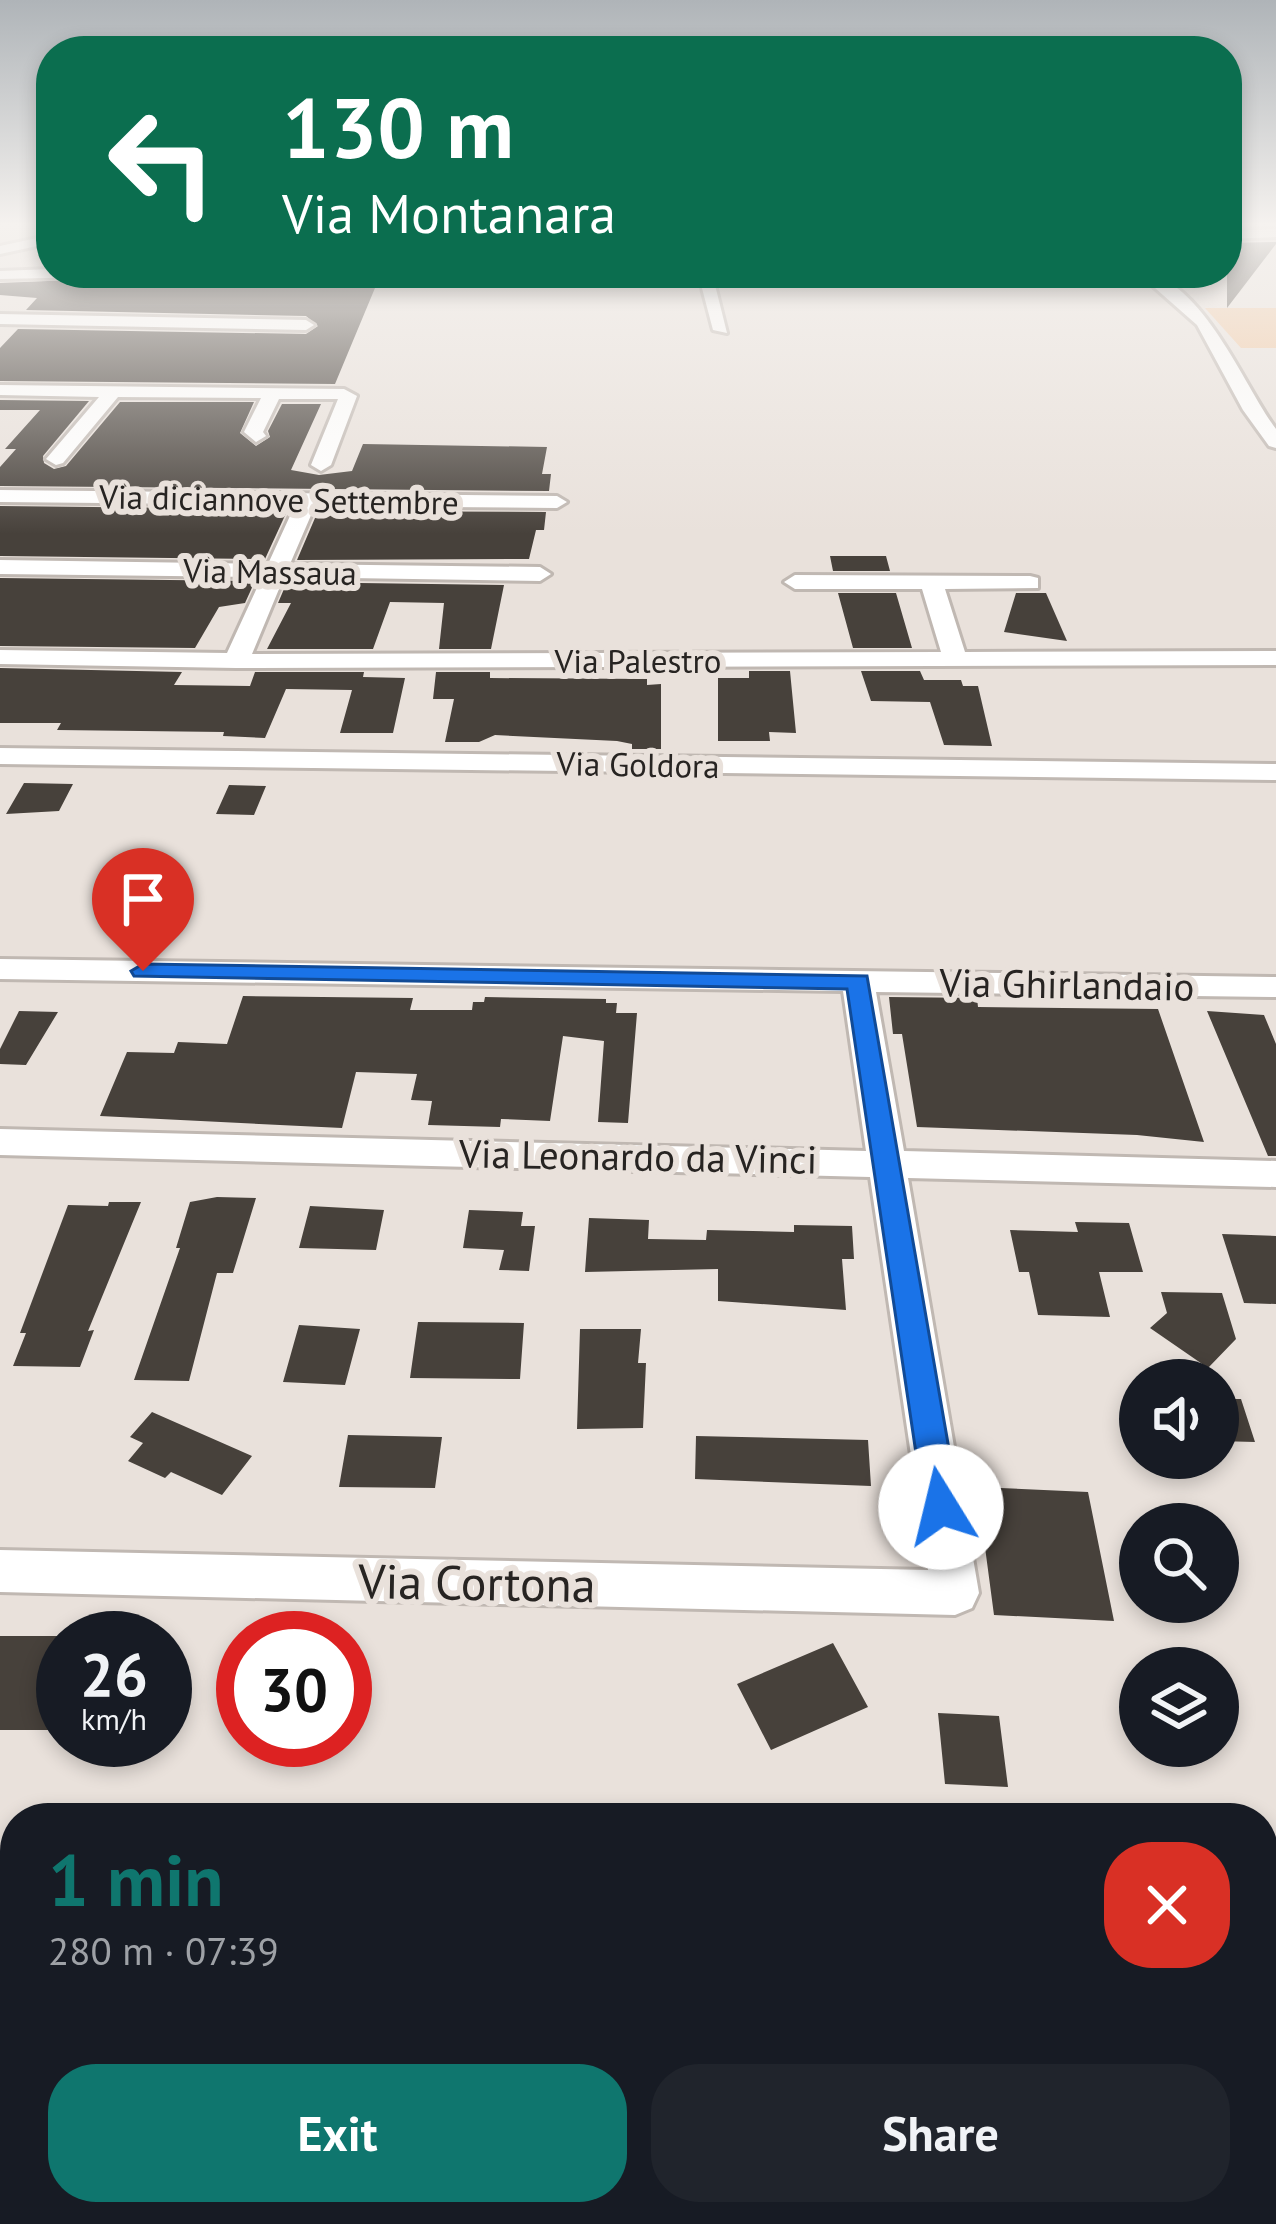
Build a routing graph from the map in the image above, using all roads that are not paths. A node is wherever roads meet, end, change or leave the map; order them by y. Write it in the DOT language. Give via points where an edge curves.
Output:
graph roads {
  1 [pos="720,326"];
  2 [pos="1206,326"];
  3 [pos="721,330"];
  4 [pos="0,390"];
  5 [pos="113,391"];
  6 [pos="272,393"];
  7 [pos="256,436"];
  8 [pos="1276,442"];
  9 [pos="56,459"];
  10 [pos="321,465"];
  11 [pos="0,496"];
  12 [pos="308,499"];
  13 [pos="557,502"];
  14 [pos="0,567"];
  15 [pos="277,571"];
  16 [pos="540,574"];
  17 [pos="795,582"];
  18 [pos="931,583"];
  19 [pos="1030,583"];
  20 [pos="0,656"];
  21 [pos="956,658"];
  22 [pos="1276,658"];
  23 [pos="236,661"];
  24 [pos="0,756"];
  25 [pos="1276,772"];
  26 [pos="0,969"];
  27 [pos="858,981"];
  28 [pos="1276,987"];
  29 [pos="0,1142"];
  30 [pos="887,1162"];
  31 [pos="1276,1174"];
  32 [pos="0,1571"];
  1 -- 3 [label="street"];
  2 -- 8 [label="street"];
  4 -- 5 [label="street"];
  5 -- 6 [label="street"];
  5 -- 9 [label="street"];
  6 -- 7 [label="street"];
  6 -- 10 [label="street" via="348,396"];
  11 -- 12 [label="street, Via diciannove Settembre"];
  12 -- 13 [label="street, Via diciannove Settembre"];
  12 -- 15 [label="street"];
  14 -- 15 [label="street, Via Massaua"];
  15 -- 16 [label="street, Via Massaua"];
  15 -- 23 [label="street"];
  17 -- 18 [label="street"];
  18 -- 19 [label="street"];
  18 -- 21 [label="street"];
  20 -- 23 [label="street, Via Palestro"];
  21 -- 22 [label="street, Via Palestro"];
  21 -- 23 [label="street, Via Palestro"];
  24 -- 25 [label="street, Via Goldora"];
  26 -- 27 [label="street, Via Ghirlandaio"];
  27 -- 28 [label="street, Via Ghirlandaio"];
  27 -- 30 [label="street"];
  29 -- 30 [label="street, Via Leonardo da Vinci"];
  30 -- 31 [label="street, Via Leonardo da Vinci"];
  30 -- 32 [label="street, Via Cortona" via="955,1593"];
}
